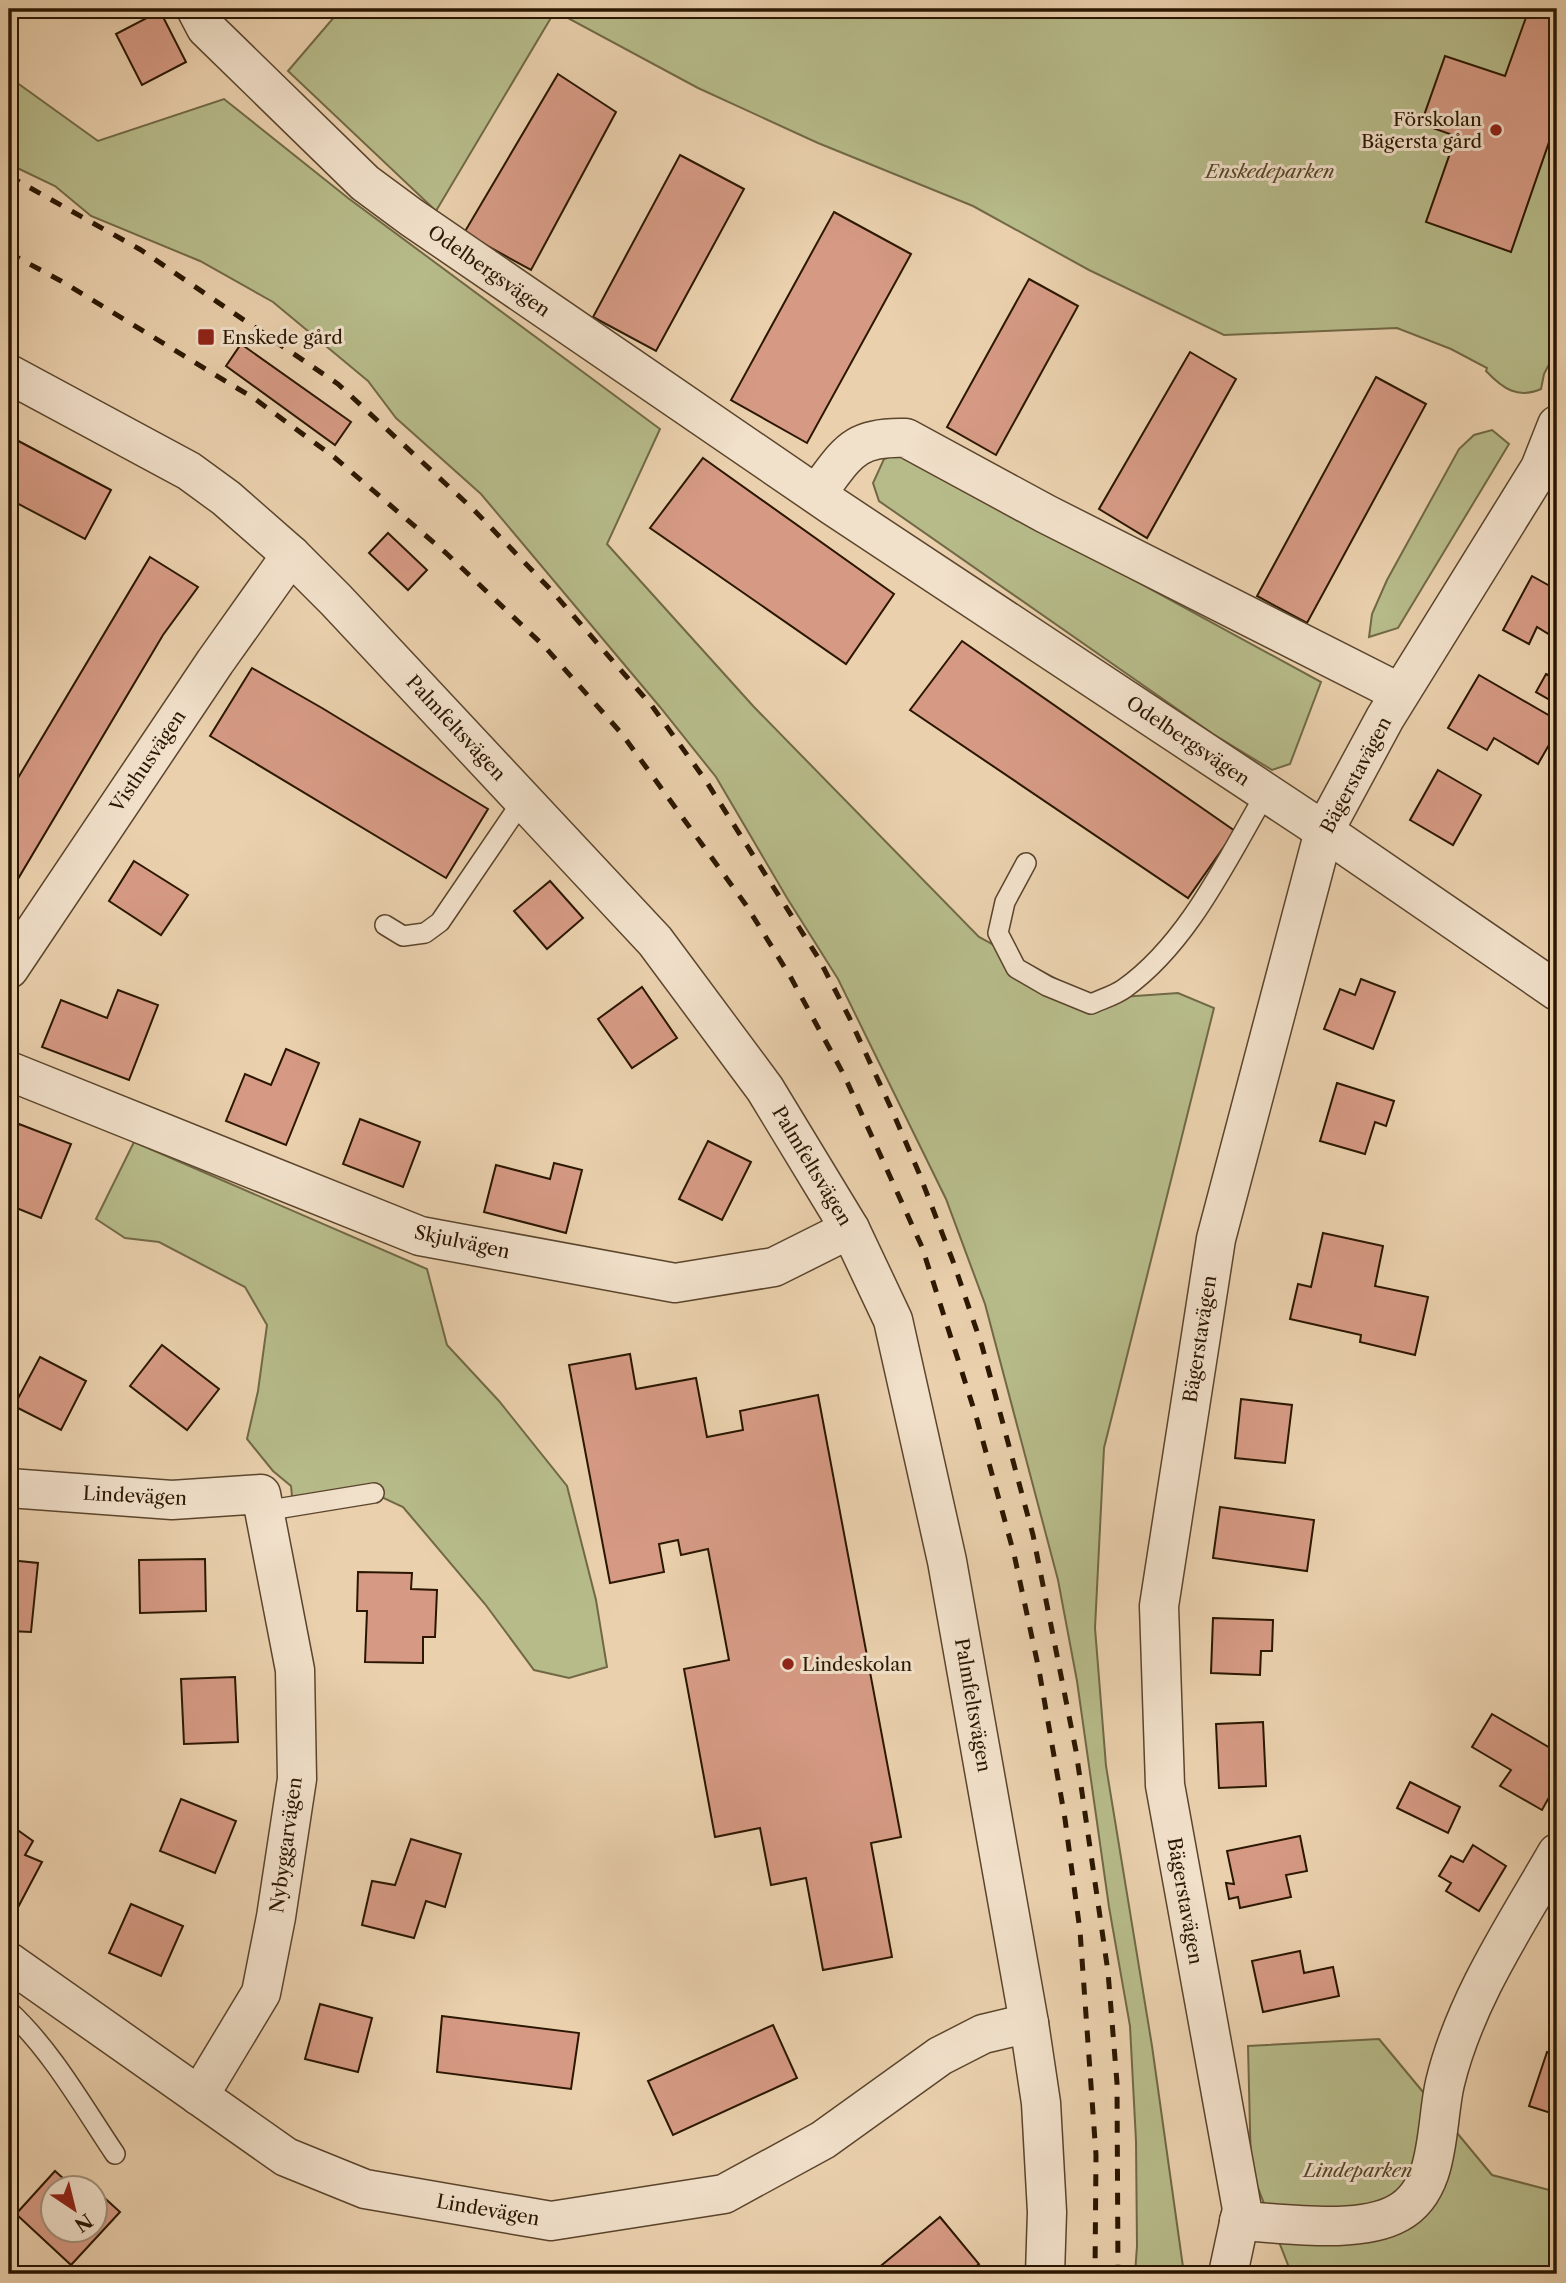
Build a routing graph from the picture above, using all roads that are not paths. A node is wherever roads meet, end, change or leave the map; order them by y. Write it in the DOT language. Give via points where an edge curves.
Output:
graph roads {
  1 [pos="196,9"];
  2 [pos="9,374"];
  3 [pos="1557,425"];
  4 [pos="1549,458"];
  5 [pos="816,494"];
  6 [pos="291,555"];
  7 [pos="1400,693"];
  8 [pos="1266,793"];
  9 [pos="523,800"];
  10 [pos="1324,831"];
  11 [pos="1026,863"];
  12 [pos="385,925"];
  13 [pos="9,969"];
  14 [pos="1557,991"];
  15 [pos="9,1071"];
  16 [pos="850,1229"];
  17 [pos="9,1488"];
  18 [pos="374,1493"];
  19 [pos="262,1503"];
  20 [pos="1557,1853"];
  21 [pos="1548,1889"];
  22 [pos="9,1962"];
  23 [pos="9,2011"];
  24 [pos="1029,2023"];
  25 [pos="199,2096"];
  26 [pos="115,2154"];
  27 [pos="1239,2221"];
  28 [pos="1045,2274"];
  29 [pos="1228,2274"];
  1 -- 5 [label="street, Odelbergsvägen" via="206,28 365,183"];
  2 -- 6 [label="street, Palmfeltsvägen" via="189,471"];
  3 -- 4 [label="street, Bägerstavägen"];
  4 -- 7 [label="street, Bägerstavägen"];
  5 -- 7 [label="street" via="852,447 882,437 906,438"];
  5 -- 8 [label="street, Odelbergsvägen"];
  6 -- 9 [label="street, Palmfeltsvägen"];
  6 -- 13 [label="street, Visthusvägen"];
  7 -- 10 [label="street, Bägerstavägen"];
  8 -- 10 [label="street, Odelbergsvägen"];
  8 -- 11 [label="lane" via="1188,923 1149,969 1123,990 1091,1004 1016,968 998,933 1004,902"];
  9 -- 12 [label="lane" via="440,922 425,933 403,936"];
  9 -- 16 [label="street, Palmfeltsvägen" via="655,941 765,1088"];
  10 -- 14 [label="street, Odelbergsvägen"];
  10 -- 27 [label="street, Bägerstavägen" via="1216,1240 1159,1606 1165,1785 1242,2209"];
  15 -- 16 [label="street, Skjulvägen" via="420,1236 676,1283 774,1267"];
  16 -- 24 [label="street, Palmfeltsvägen" via="893,1320 923,1453 947,1560"];
  17 -- 19 [label="street, Lindevägen"];
  18 -- 19 [label="lane"];
  19 -- 25 [label="street, Nybyggarvägen" via="295,1670 297,1779 261,1993"];
  20 -- 21 [label="street"];
  21 -- 27 [label="street" via="1470,2009 1445,2083 1432,2166 1415,2201 1397,2214 1367,2224"];
  22 -- 25 [label="street, Lindevägen"];
  23 -- 26 [label="lane" via="59,2070"];
  24 -- 25 [label="street, Lindevägen" via="983,2035 940,2056 823,2140 723,2194 551,2221 365,2189 286,2157"];
  24 -- 28 [label="street, Palmfeltsvägen" via="1041,2102"];
  27 -- 29 [label="street, Bägerstavägen"];
}
